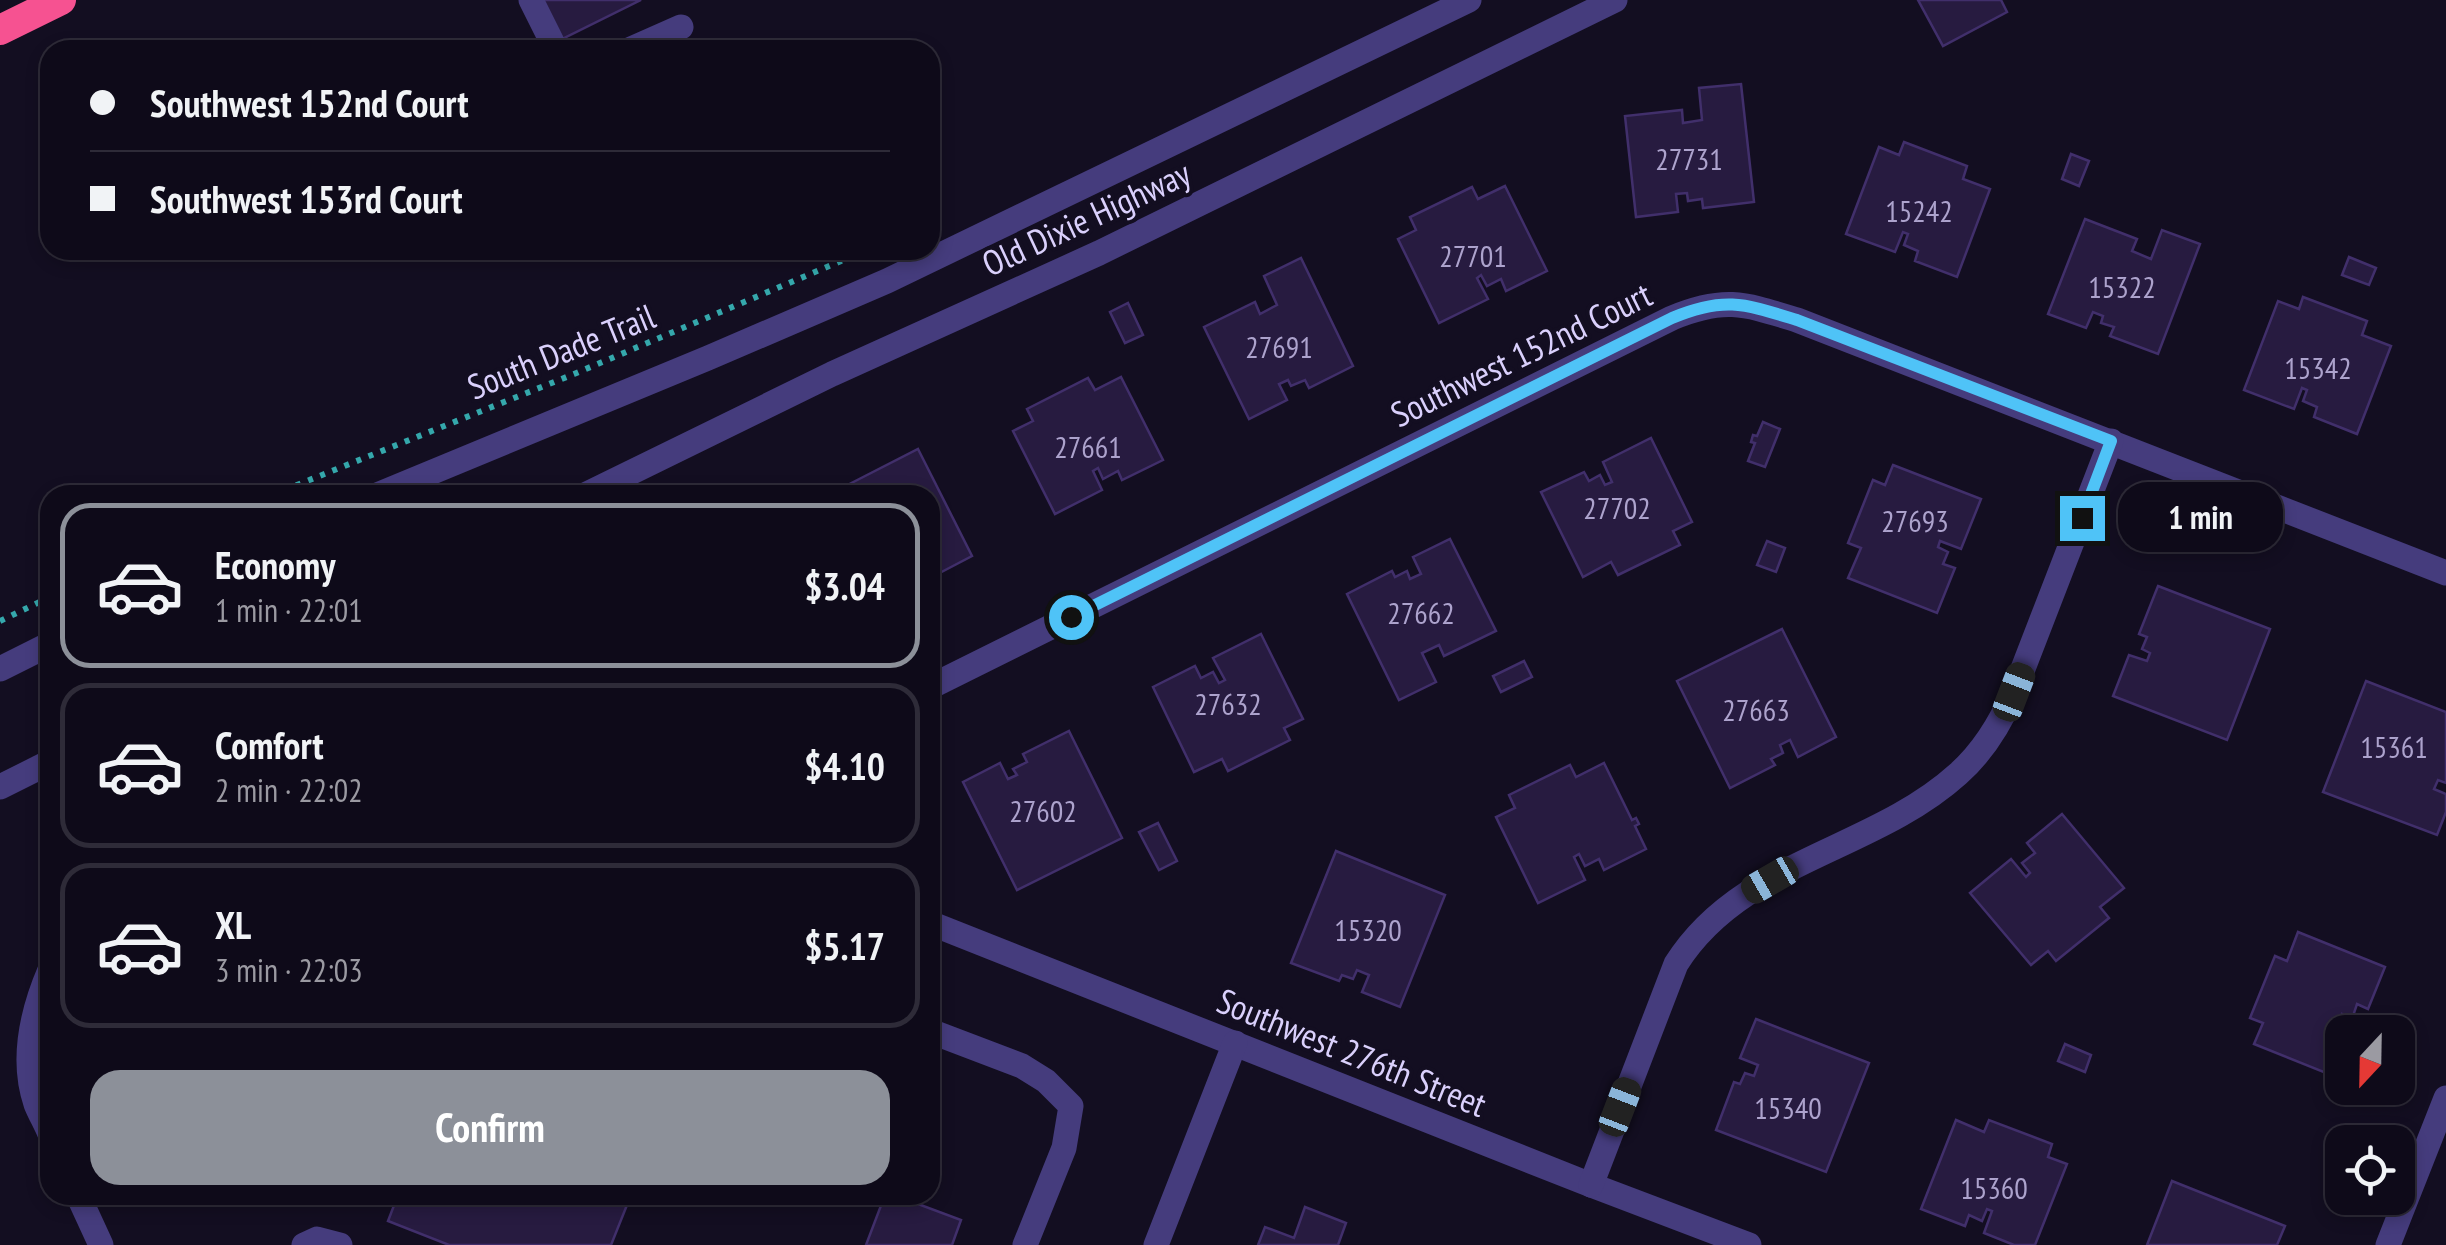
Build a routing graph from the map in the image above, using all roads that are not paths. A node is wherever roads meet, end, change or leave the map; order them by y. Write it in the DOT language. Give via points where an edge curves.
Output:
graph roads {
  1 [pos="530,0"];
  2 [pos="1469,0"];
  3 [pos="1615,0"];
  4 [pos="56,2"];
  5 [pos="680,27"];
  6 [pos="0,30"];
  7 [pos="551,40"];
  8 [pos="651,40"];
  9 [pos="940,255"];
  10 [pos="930,260"];
  11 [pos="2111,441"];
  12 [pos="401,485"];
  13 [pos="605,485"];
  14 [pos="2446,573"];
  15 [pos="40,649"];
  16 [pos="0,669"];
  17 [pos="940,682"];
  18 [pos="40,767"];
  19 [pos="0,787"];
  20 [pos="940,928"];
  21 [pos="40,994"];
  22 [pos="940,1036"];
  23 [pos="1235,1043"];
  24 [pos="2446,1098"];
  25 [pos="40,1111"];
  26 [pos="1591,1185"];
  27 [pos="83,1205"];
  28 [pos="101,1245"];
  29 [pos="304,1245"];
  30 [pos="340,1245"];
  31 [pos="1025,1245"];
  32 [pos="1156,1245"];
  33 [pos="1749,1245"];
  34 [pos="2388,1245"];
  1 -- 7 [label="street"];
  2 -- 9 [label="street"];
  3 -- 13 [label="street, Old Dixie Highway"];
  4 -- 6 [label="highway"];
  5 -- 8 [label="street"];
  10 -- 12 [label="street"];
  11 -- 14 [label="street, Southwest 152nd Court"];
  11 -- 17 [label="street, Southwest 152nd Court" via="1797,320 1750,306 1709,304"];
  11 -- 26 [label="street" via="1995,729 1935,792 1790,868 1701,930 1676,964"];
  15 -- 16 [label="street"];
  18 -- 19 [label="street"];
  20 -- 23 [label="street, Southwest 276th Street"];
  21 -- 25 [label="street" via="28,1058"];
  22 -- 31 [label="street" via="1022,1066 1071,1106 1064,1148"];
  23 -- 26 [label="street, Southwest 276th Street"];
  23 -- 32 [label="street"];
  24 -- 34 [label="street"];
  26 -- 33 [label="street, Southwest 276th Street"];
  27 -- 28 [label="street"];
  29 -- 30 [label="street" via="317,1239"];
}
